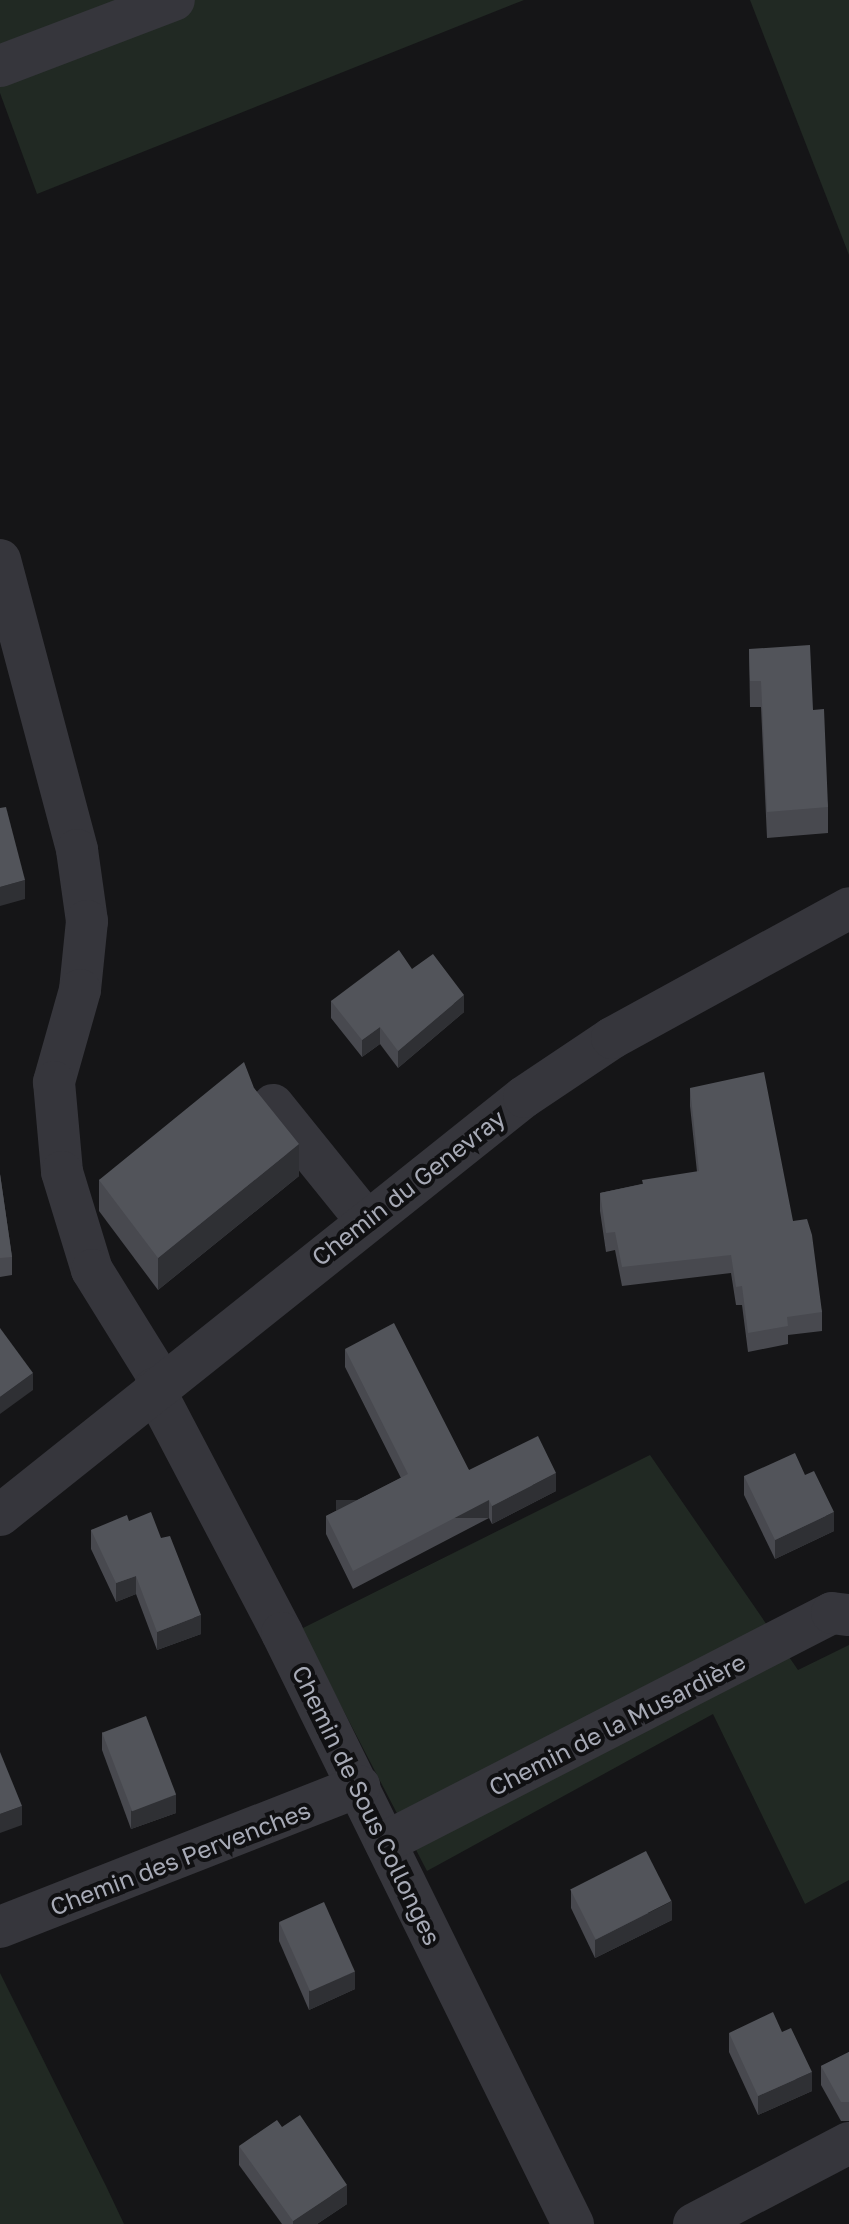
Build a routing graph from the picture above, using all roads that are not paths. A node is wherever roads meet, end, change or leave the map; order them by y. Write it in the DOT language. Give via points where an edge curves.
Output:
graph roads {
  1 [pos="174,0"];
  2 [pos="0,66"];
  3 [pos="0,560"];
  4 [pos="849,908"];
  5 [pos="273,1105"];
  6 [pos="365,1219"];
  7 [pos="158,1386"];
  8 [pos="0,1515"];
  9 [pos="849,1615"];
  10 [pos="359,1786"];
  11 [pos="386,1842"];
  12 [pos="0,1927"];
  13 [pos="849,2143"];
  14 [pos="573,2224"];
  15 [pos="694,2224"];
  1 -- 2 [label="street"];
  3 -- 7 [label="street, Chemin de Sous Collonges" via="77,850 87,921 80,990 54,1082 62,1172 92,1270"];
  4 -- 6 [label="street, Chemin du Genevray" via="612,1038 524,1097"];
  5 -- 6 [label="street"];
  6 -- 7 [label="street, Chemin du Genevray"];
  7 -- 8 [label="street, Chemin du Genevray"];
  7 -- 10 [label="street, Chemin de Sous Collonges"];
  9 -- 11 [label="street, Chemin de la Musardière" via="832,1613"];
  10 -- 11 [label="street, Chemin de Sous Collonges"];
  10 -- 12 [label="street, Chemin des Pervenches"];
  11 -- 14 [label="street, Chemin de Sous Collonges"];
  13 -- 15 [label="street"];
}
